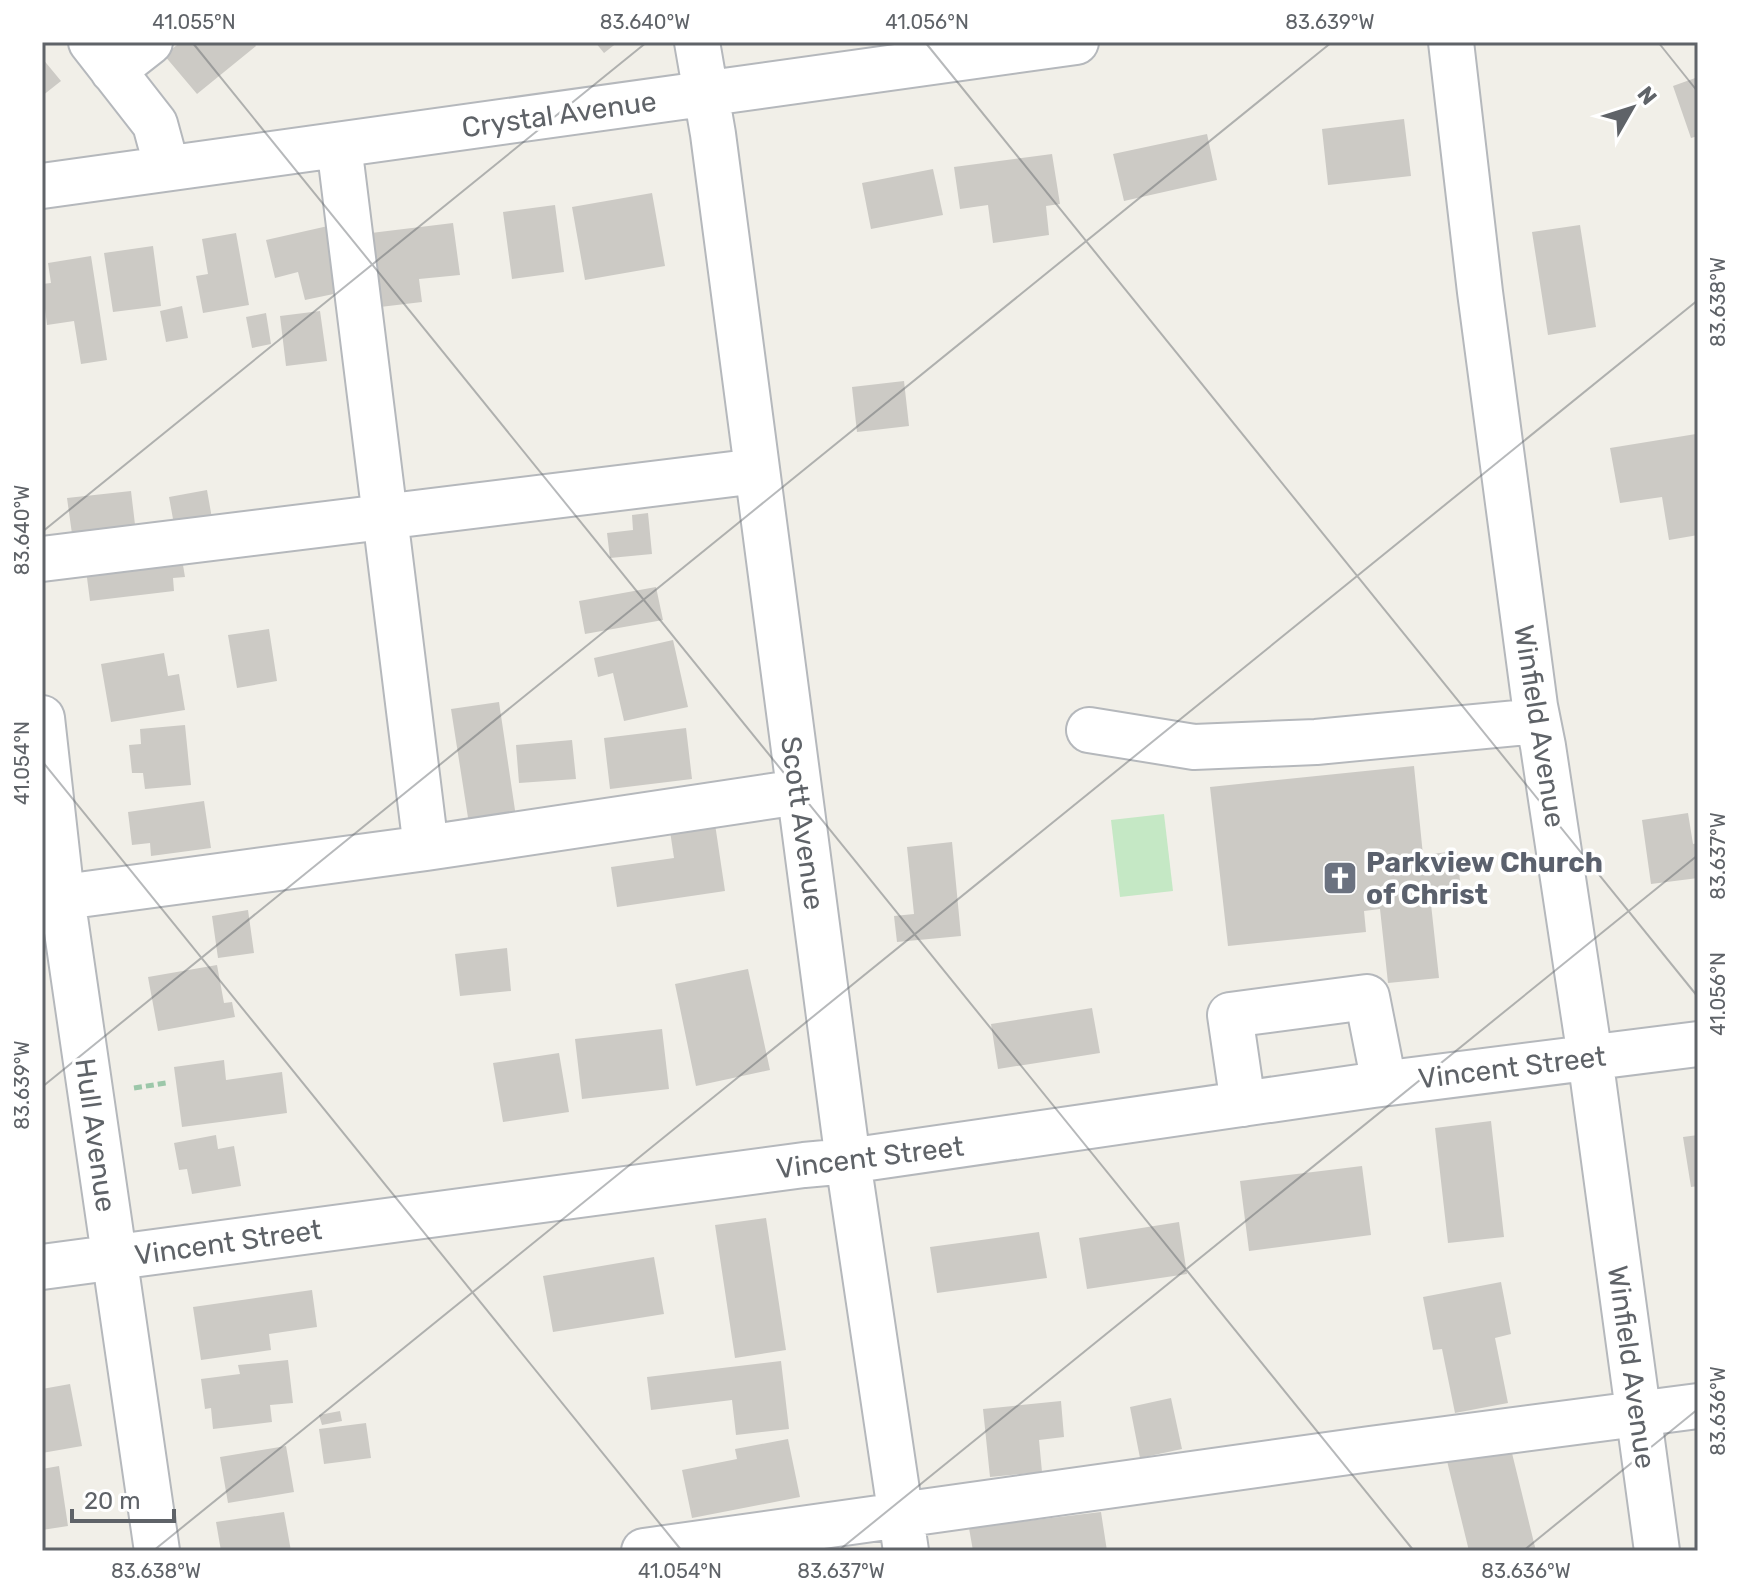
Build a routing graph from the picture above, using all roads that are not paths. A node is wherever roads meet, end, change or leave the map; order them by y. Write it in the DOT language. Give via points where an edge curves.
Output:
graph roads {
  1 [pos="150,42"];
  2 [pos="697,42"];
  3 [pos="1076,42"];
  4 [pos="1451,42"];
  5 [pos="102,56"];
  6 [pos="707,93"];
  7 [pos="339,145"];
  8 [pos="167,168"];
  9 [pos="42,186"];
  10 [pos="757,471"];
  11 [pos="385,518"];
  12 [pos="42,559"];
  13 [pos="42,718"];
  14 [pos="1538,721"];
  15 [pos="1089,730"];
  16 [pos="799,792"];
  17 [pos="426,848"];
  18 [pos="52,898"];
  19 [pos="1698,1044"];
  20 [pos="1590,1057"];
  21 [pos="1384,1083"];
  22 [pos="1243,1104"];
  23 [pos="848,1161"];
  24 [pos="113,1258"];
  25 [pos="42,1267"];
  26 [pos="1698,1406"];
  27 [pos="1638,1414"];
  28 [pos="903,1534"];
  29 [pos="157,1551"];
  30 [pos="644,1551"];
  31 [pos="1657,1551"];
  1 -- 5 [label="street"];
  2 -- 6 [label="street, Scott Avenue"];
  3 -- 6 [label="street, Crystal Avenue"];
  4 -- 14 [label="street, Winfield Avenue"];
  5 -- 8 [label="street" via="155,124"];
  6 -- 7 [label="street, Crystal Avenue"];
  6 -- 10 [label="street, Scott Avenue"];
  7 -- 8 [label="street, Crystal Avenue"];
  7 -- 11 [label="street"];
  8 -- 9 [label="street, Crystal Avenue"];
  10 -- 11 [label="street"];
  10 -- 16 [label="street, Scott Avenue"];
  11 -- 12 [label="street"];
  11 -- 17 [label="street"];
  13 -- 18 [label="street, Hull Avenue"];
  14 -- 15 [label="street" via="1316,742 1194,747"];
  14 -- 20 [label="street, Winfield Avenue"];
  16 -- 17 [label="street"];
  16 -- 23 [label="street, Scott Avenue"];
  17 -- 18 [label="street"];
  18 -- 24 [label="street, Hull Avenue"];
  19 -- 20 [label="street, Vincent Street"];
  20 -- 21 [label="street, Vincent Street"];
  20 -- 27 [label="street, Winfield Avenue"];
  21 -- 22 [label="street, Vincent Street"];
  21 -- 22 [label="street" via="1367,997 1230,1015"];
  22 -- 23 [label="street, Vincent Street"];
  23 -- 24 [label="street, Vincent Street"];
  23 -- 28 [label="street, Scott Avenue"];
  24 -- 25 [label="street, Vincent Street"];
  24 -- 29 [label="street, Hull Avenue"];
  26 -- 27 [label="street"];
  27 -- 28 [label="street" via="1370,1449"];
  27 -- 31 [label="street, Winfield Avenue"];
  28 -- 30 [label="street"];
}
